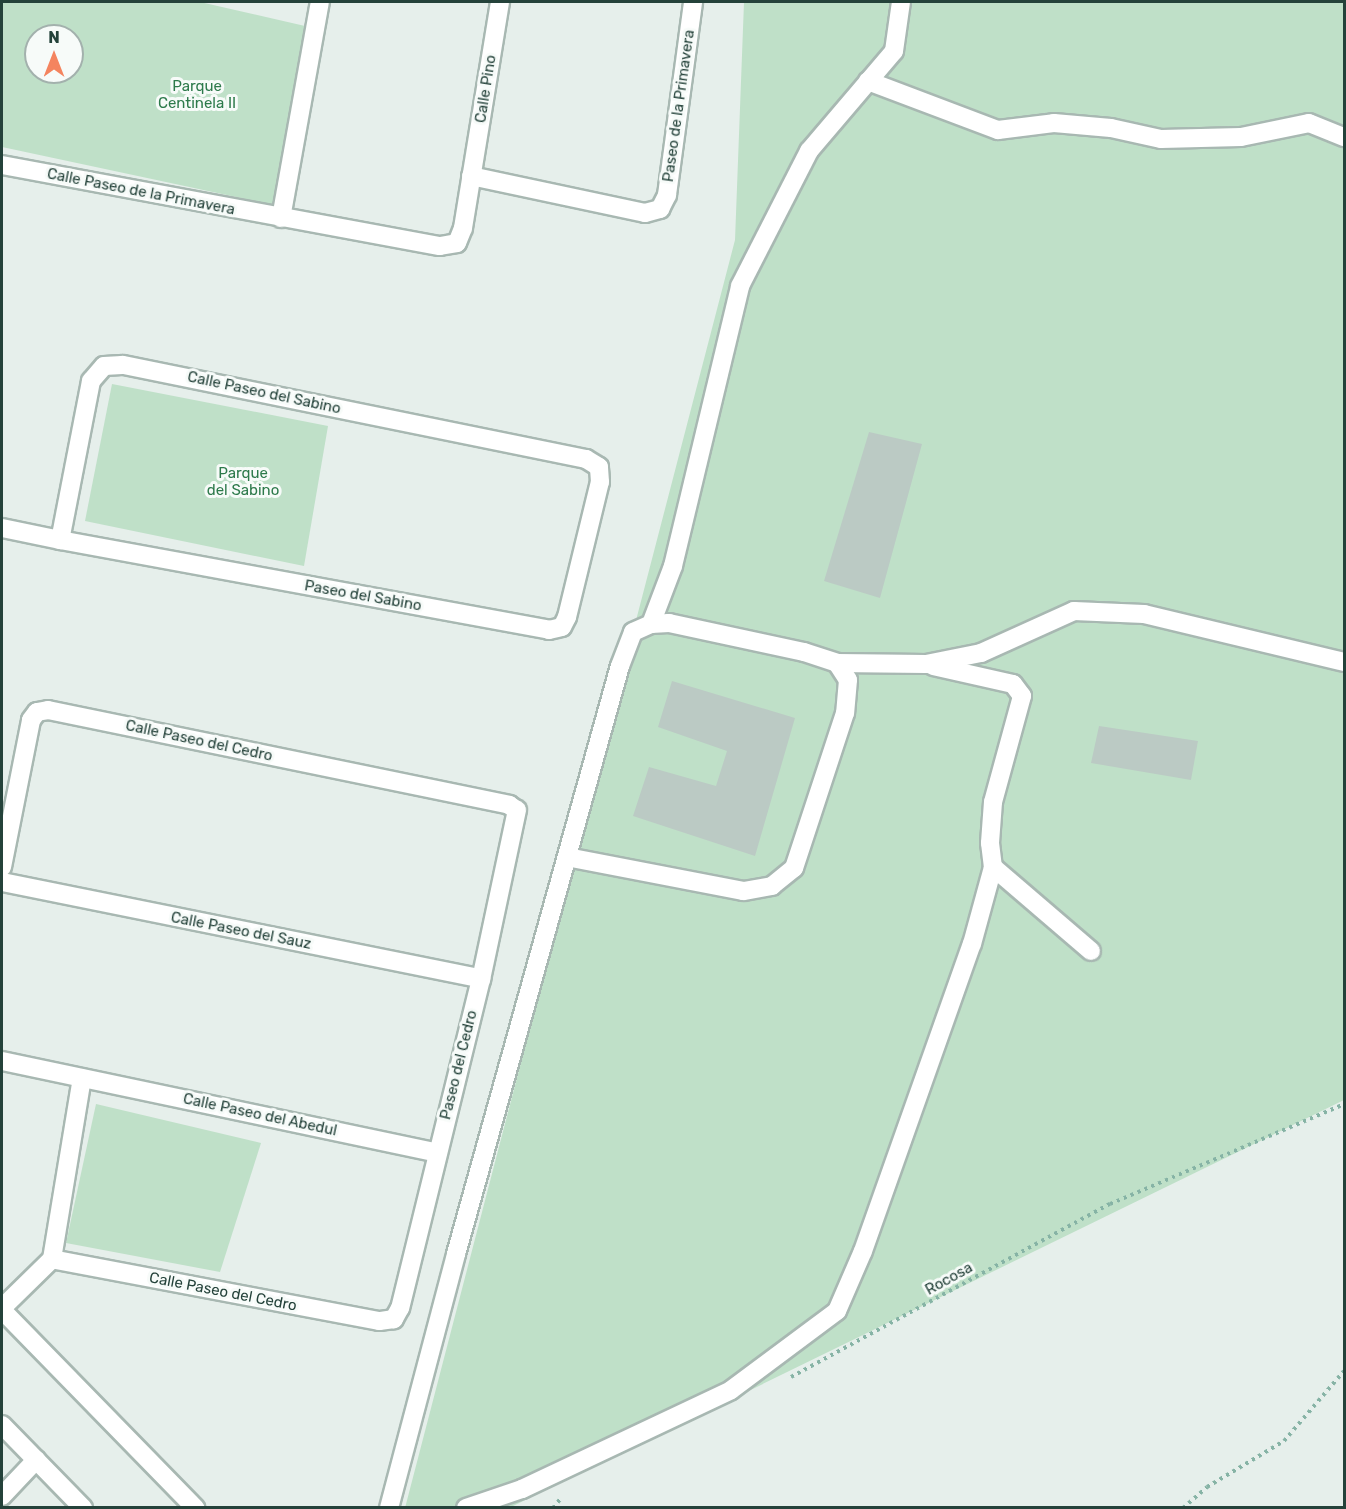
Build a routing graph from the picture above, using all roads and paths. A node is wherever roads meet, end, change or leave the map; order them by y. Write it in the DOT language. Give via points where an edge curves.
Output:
graph roads {
  1 [pos="320,2"];
  2 [pos="500,2"];
  3 [pos="693,2"];
  4 [pos="901,2"];
  5 [pos="868,81"];
  6 [pos="1344,137"];
  7 [pos="2,165"];
  8 [pos="471,176"];
  9 [pos="280,218"];
  10 [pos="598,467"];
  11 [pos="2,528"];
  12 [pos="60,540"];
  13 [pos="651,624"];
  14 [pos="1344,662"];
  15 [pos="837,663"];
  16 [pos="926,664"];
  17 [pos="517,810"];
  18 [pos="567,857"];
  19 [pos="2,867"];
  20 [pos="993,867"];
  21 [pos="2,882"];
  22 [pos="1091,951"];
  23 [pos="481,979"];
  24 [pos="2,1061"];
  25 [pos="82,1078"];
  26 [pos="1344,1104"];
  27 [pos="437,1153"];
  28 [pos="52,1259"];
  29 [pos="2,1309"];
  30 [pos="394,1318"];
  31 [pos="1344,1371"];
  32 [pos="780,1382"];
  33 [pos="2,1425"];
  34 [pos="36,1460"];
  35 [pos="2,1496"];
  36 [pos="190,1506"];
  37 [pos="83,1508"];
  38 [pos="389,1508"];
  39 [pos="466,1508"];
  40 [pos="1183,1508"];
  1 -- 9 [label="street"];
  2 -- 8 [label="street, Calle Pino"];
  3 -- 8 [label="street, Paseo de la Primavera" via="667,195 660,209 645,213"];
  4 -- 5 [label="street" via="894,51"];
  5 -- 6 [label="street" via="998,130 1054,123 1111,128 1161,139 1240,136 1309,123"];
  5 -- 13 [label="street" via="809,151 740,286 673,567"];
  7 -- 9 [label="street, Calle Paseo de la Primavera"];
  8 -- 9 [label="street, Calle Paseo de la Primavera" via="457,243 440,246"];
  10 -- 12 [label="street, Paseo del Sabino" via="600,482 567,617 562,627 549,630"];
  10 -- 12 [label="street, Calle Paseo del Sabino" via="586,459 122,364 104,366 91,381"];
  11 -- 12 [label="street, Paseo del Sabino"];
  13 -- 15 [label="street" via="669,623 804,652"];
  13 -- 18 [label="street" via="633,632 620,666"];
  14 -- 16 [label="street" via="1144,614 1074,611 981,653"];
  15 -- 16 [label="street"];
  15 -- 18 [label="street" via="848,680 845,713 795,868 772,886 743,891"];
  16 -- 20 [label="street" via="1013,684 1022,696 993,802"];
  17 -- 19 [label="street, Calle Paseo del Cedro" via="509,805 48,710 37,712 31,720"];
  17 -- 23 [label="street, Paseo del Cedro"];
  18 -- 38 [label="street"];
  20 -- 22 [label="street"];
  20 -- 39 [label="street" via="972,944 863,1251 837,1311 731,1390 522,1489"];
  21 -- 23 [label="street, Calle Paseo del Sauz"];
  23 -- 27 [label="street, Paseo del Cedro"];
  24 -- 25 [label="street"];
  25 -- 27 [label="street, Calle Paseo del Abedul"];
  25 -- 28 [label="street"];
  26 -- 32 [label="path, Rocosa" via="1110,1204"];
  27 -- 30 [label="street, Paseo del Cedro" via="400,1308"];
  28 -- 29 [label="street"];
  28 -- 30 [label="street, Calle Paseo del Cedro" via="379,1321"];
  29 -- 36 [label="street"];
  31 -- 40 [label="path" via="1284,1441 1207,1487"];
  33 -- 34 [label="street"];
  34 -- 35 [label="street"];
  34 -- 37 [label="street"];
}
